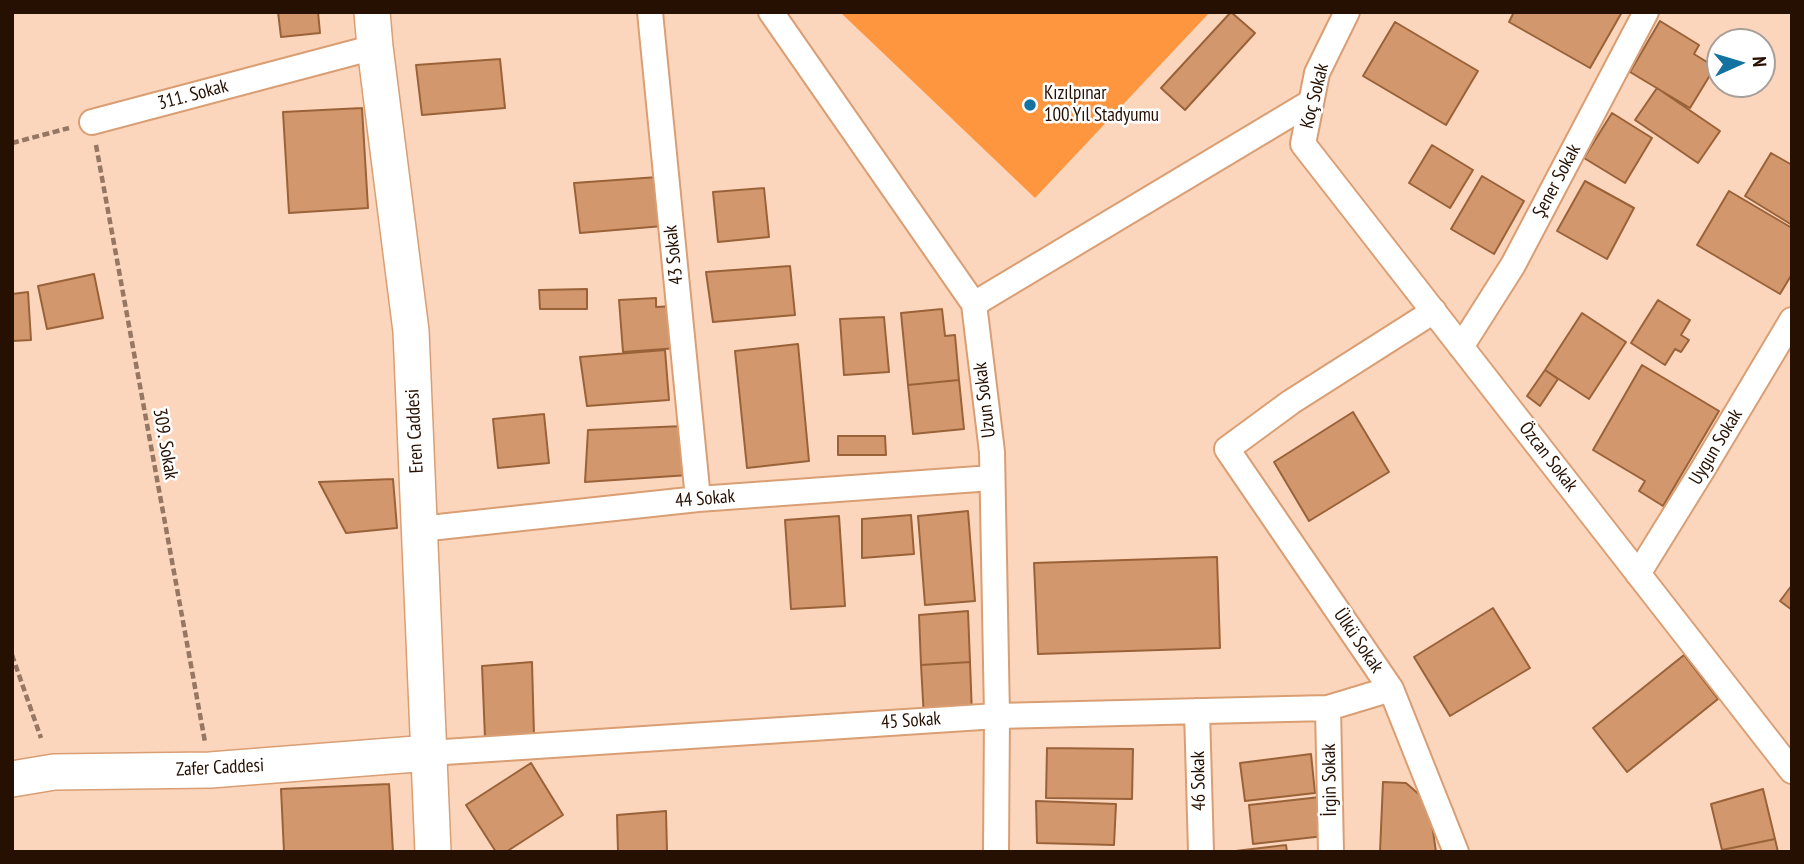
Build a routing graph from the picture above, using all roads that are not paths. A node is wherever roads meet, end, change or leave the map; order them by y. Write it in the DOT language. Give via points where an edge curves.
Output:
graph roads {
  1 [pos="372,12"];
  2 [pos="650,12"];
  3 [pos="771,12"];
  4 [pos="1347,12"];
  5 [pos="1646,12"];
  6 [pos="375,47"];
  7 [pos="1311,102"];
  8 [pos="92,122"];
  9 [pos="1303,144"];
  10 [pos="974,304"];
  11 [pos="1434,312"];
  12 [pos="1792,320"];
  13 [pos="1461,346"];
  14 [pos="992,478"];
  15 [pos="698,499"];
  16 [pos="420,529"];
  17 [pos="1638,573"];
  18 [pos="1391,689"];
  19 [pos="1328,708"];
  20 [pos="1197,711"];
  21 [pos="997,716"];
  22 [pos="429,753"];
  23 [pos="1792,771"];
  24 [pos="12,779"];
  25 [pos="433,852"];
  26 [pos="996,852"];
  27 [pos="1201,852"];
  28 [pos="1331,852"];
  29 [pos="1456,852"];
  1 -- 6 [label="street, Eren Caddesi"];
  2 -- 15 [label="street, 43 Sokak"];
  3 -- 10 [label="street, Uzun Sokak"];
  4 -- 7 [label="street, Koç Sokak" via="1317,73"];
  5 -- 13 [label="street, Şener Sokak" via="1513,265"];
  6 -- 8 [label="street, 311. Sokak"];
  6 -- 16 [label="street, Eren Caddesi" via="411,331"];
  7 -- 9 [label="street, Koç Sokak"];
  7 -- 10 [label="street"];
  9 -- 11 [label="street, Özcan Sokak"];
  10 -- 14 [label="street, Uzun Sokak"];
  11 -- 13 [label="street, Özcan Sokak"];
  11 -- 18 [label="street, Ülkü Sokak" via="1291,402 1227,449"];
  12 -- 17 [label="street, Uygun Sokak"];
  13 -- 17 [label="street, Özcan Sokak"];
  14 -- 15 [label="street, 44 Sokak"];
  14 -- 21 [label="street, Uzun Sokak"];
  15 -- 16 [label="street, 44 Sokak"];
  16 -- 22 [label="street, Eren Caddesi"];
  17 -- 23 [label="street, Özcan Sokak"];
  18 -- 19 [label="street, 45 Sokak"];
  18 -- 29 [label="street, Ülkü Sokak"];
  19 -- 20 [label="street, 45 Sokak"];
  19 -- 28 [label="street, İrgin Sokak"];
  20 -- 21 [label="street, 45 Sokak"];
  20 -- 27 [label="street, 46 Sokak"];
  21 -- 22 [label="street, 45 Sokak"];
  21 -- 26 [label="street, Uzun Sokak"];
  22 -- 24 [label="street, Zafer Caddesi" via="210,771 54,772"];
  22 -- 25 [label="street, Eren Caddesi"];
}
